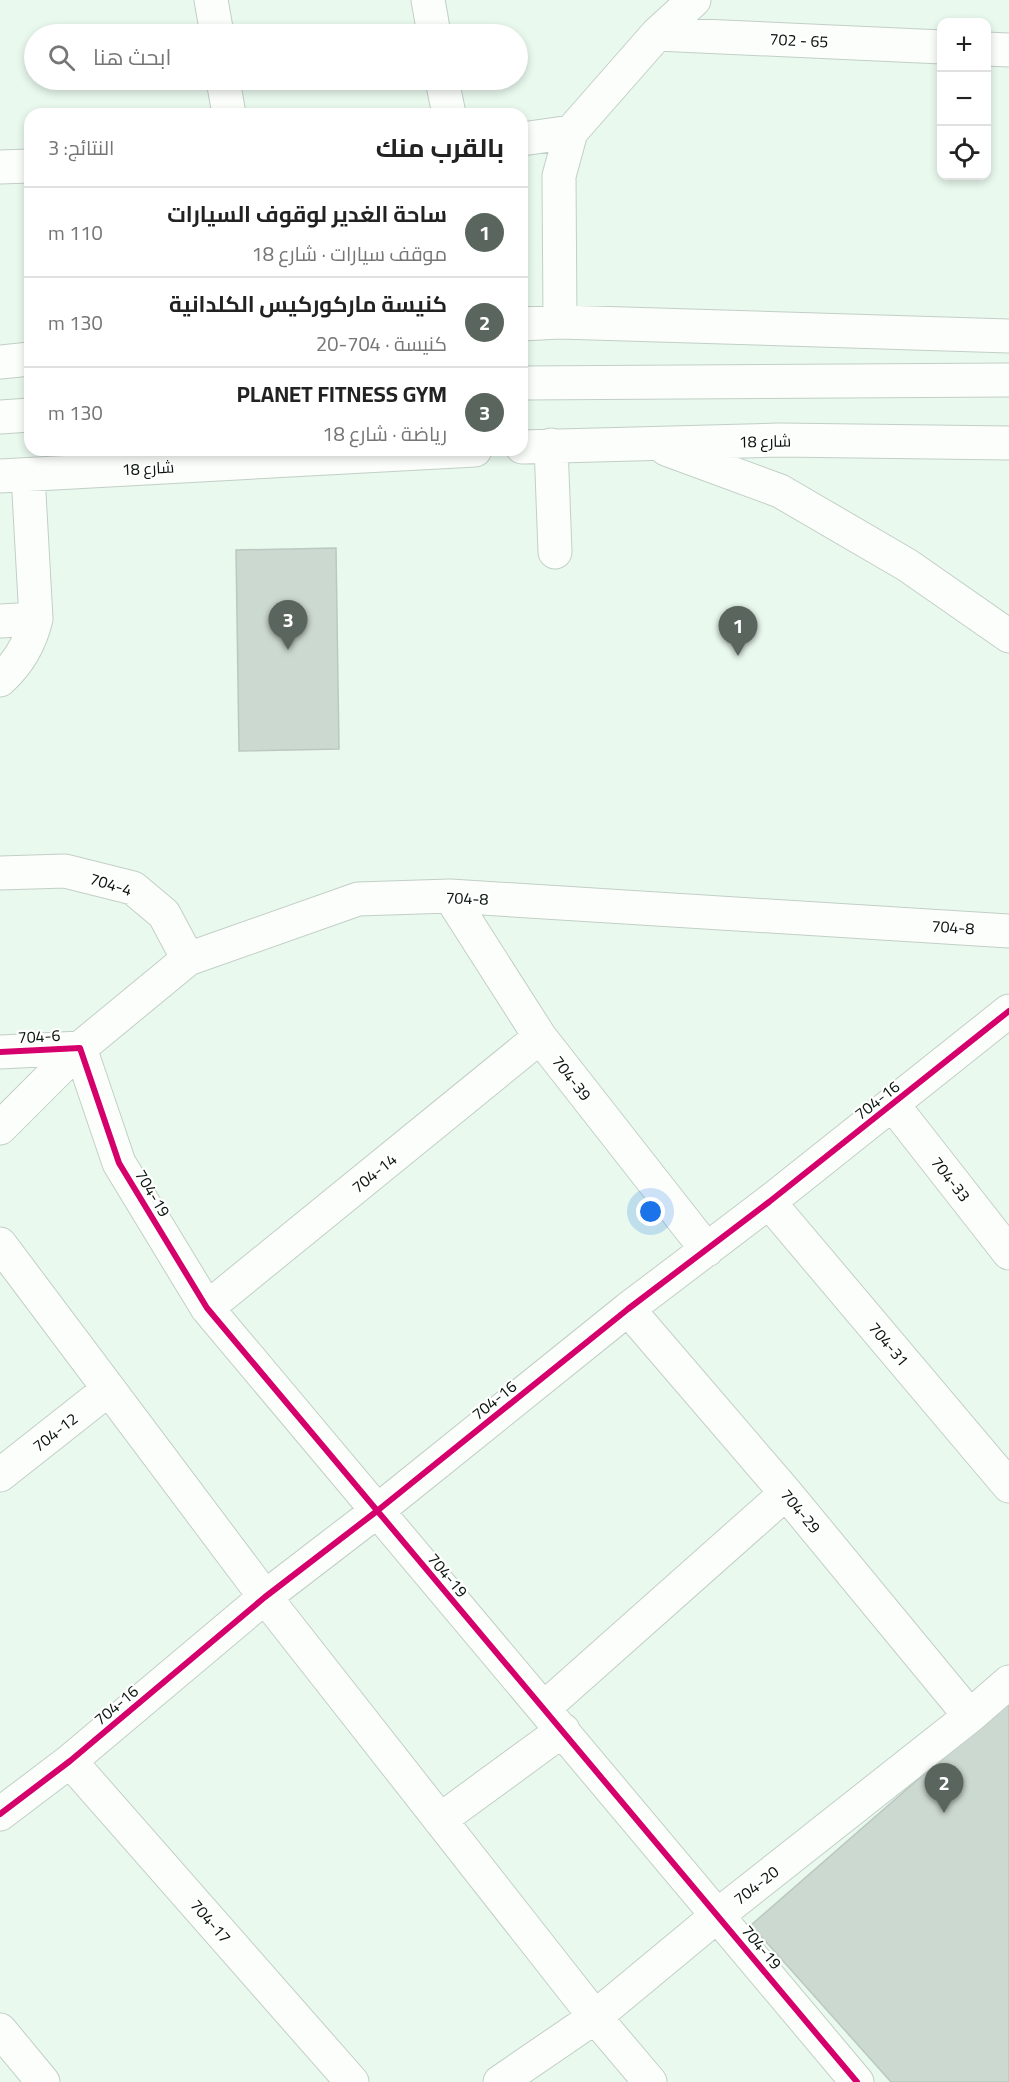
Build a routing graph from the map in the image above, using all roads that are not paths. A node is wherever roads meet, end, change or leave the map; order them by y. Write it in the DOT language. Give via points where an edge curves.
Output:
graph roads {
  1 [pos="211,0"];
  2 [pos="428,0"];
  3 [pos="694,0"];
  4 [pos="215,24"];
  5 [pos="432,24"];
  6 [pos="657,34"];
  7 [pos="937,46"];
  8 [pos="991,48"];
  9 [pos="1009,50"];
  10 [pos="225,90"];
  11 [pos="444,90"];
  12 [pos="228,108"];
  13 [pos="447,108"];
  14 [pos="571,132"];
  15 [pos="528,138"];
  16 [pos="24,166"];
  17 [pos="0,167"];
  18 [pos="560,321"];
  19 [pos="528,324"];
  20 [pos="1009,336"];
  21 [pos="24,360"];
  22 [pos="0,362"];
  23 [pos="1009,380"];
  24 [pos="528,383"];
  25 [pos="24,415"];
  26 [pos="0,417"];
  27 [pos="1009,443"];
  28 [pos="651,444"];
  29 [pos="537,446"];
  30 [pos="365,456"];
  31 [pos="14,475"];
  32 [pos="555,552"];
  33 [pos="36,619"];
  34 [pos="0,621"];
  35 [pos="1009,636"];
  36 [pos="0,680"];
  37 [pos="0,873"];
  38 [pos="450,896"];
  39 [pos="1009,931"];
  40 [pos="188,959"];
  41 [pos="1009,1011"];
  42 [pos="540,1037"];
  43 [pos="80,1048"];
  44 [pos="0,1052"];
  45 [pos="893,1105"];
  46 [pos="0,1128"];
  47 [pos="769,1202"];
  48 [pos="0,1244"];
  49 [pos="706,1250"];
  50 [pos="1009,1253"];
  51 [pos="207,1308"];
  52 [pos="628,1309"];
  53 [pos="109,1389"];
  54 [pos="0,1475"];
  55 [pos="1009,1486"];
  56 [pos="786,1492"];
  57 [pos="377,1511"];
  58 [pos="265,1597"];
  59 [pos="1009,1682"];
  60 [pos="970,1716"];
  61 [pos="553,1719"];
  62 [pos="70,1761"];
  63 [pos="0,1814"];
  64 [pos="440,1820"];
  65 [pos="718,1915"];
  66 [pos="595,2017"];
  67 [pos="0,2030"];
  68 [pos="43,2082"];
  69 [pos="352,2082"];
  70 [pos="500,2082"];
  71 [pos="650,2082"];
  72 [pos="857,2082"];
  1 -- 4 [label="street"];
  2 -- 5 [label="street"];
  3 -- 6 [label="street"];
  6 -- 7 [label="street, 702 - 65"];
  6 -- 14 [label="street"];
  8 -- 9 [label="street"];
  10 -- 12 [label="street"];
  11 -- 13 [label="street"];
  14 -- 15 [label="street"];
  14 -- 18 [label="street" via="559,176"];
  16 -- 17 [label="street"];
  18 -- 19 [label="street"];
  18 -- 20 [label="street"];
  21 -- 22 [label="street"];
  23 -- 24 [label="street"];
  25 -- 26 [label="street"];
  27 -- 28 [label="street, شارع 18" via="780,440"];
  28 -- 29 [label="street, شارع 18"];
  28 -- 35 [label="street" via="780,491 908,565"];
  29 -- 32 [label="street"];
  30 -- 31 [label="street, شارع 18"];
  31 -- 33 [label="street"];
  33 -- 34 [label="street"];
  33 -- 36 [label="street" via="24,652"];
  37 -- 40 [label="street, 704-4" via="65,871 133,888 164,914"];
  38 -- 39 [label="street, 704-8"];
  38 -- 40 [label="street, 704-8" via="358,899"];
  38 -- 42 [label="street, 704-39"];
  40 -- 43 [label="street, 704-8"];
  41 -- 45 [label="street, 704-16"];
  42 -- 49 [label="street, 704-39"];
  42 -- 51 [label="street, 704-14"];
  43 -- 44 [label="street, 704-6"];
  43 -- 46 [label="street, 704-8"];
  43 -- 51 [label="street, 704-19" via="119,1163"];
  45 -- 47 [label="street, 704-16"];
  45 -- 50 [label="street, 704-33"];
  47 -- 49 [label="street, 704-16"];
  47 -- 55 [label="street, 704-31"];
  48 -- 53 [label="street"];
  49 -- 52 [label="street, 704-16"];
  51 -- 57 [label="street, 704-19"];
  52 -- 56 [label="street, 704-29"];
  52 -- 57 [label="street, 704-16"];
  53 -- 54 [label="street, 704-12"];
  53 -- 58 [label="street"];
  56 -- 60 [label="street, 704-29"];
  56 -- 61 [label="street"];
  57 -- 58 [label="street, 704-16"];
  57 -- 61 [label="street, 704-19"];
  58 -- 62 [label="street, 704-16"];
  58 -- 64 [label="street"];
  59 -- 60 [label="street, 704-20"];
  60 -- 65 [label="street, 704-20"];
  61 -- 64 [label="street"];
  61 -- 65 [label="street, 704-19"];
  62 -- 63 [label="street, 704-16"];
  62 -- 69 [label="street, 704-17"];
  64 -- 66 [label="street"];
  65 -- 66 [label="street, 704-20"];
  65 -- 72 [label="street, 704-19"];
  66 -- 70 [label="street, 704-20"];
  66 -- 71 [label="street"];
  67 -- 68 [label="street"];
}
